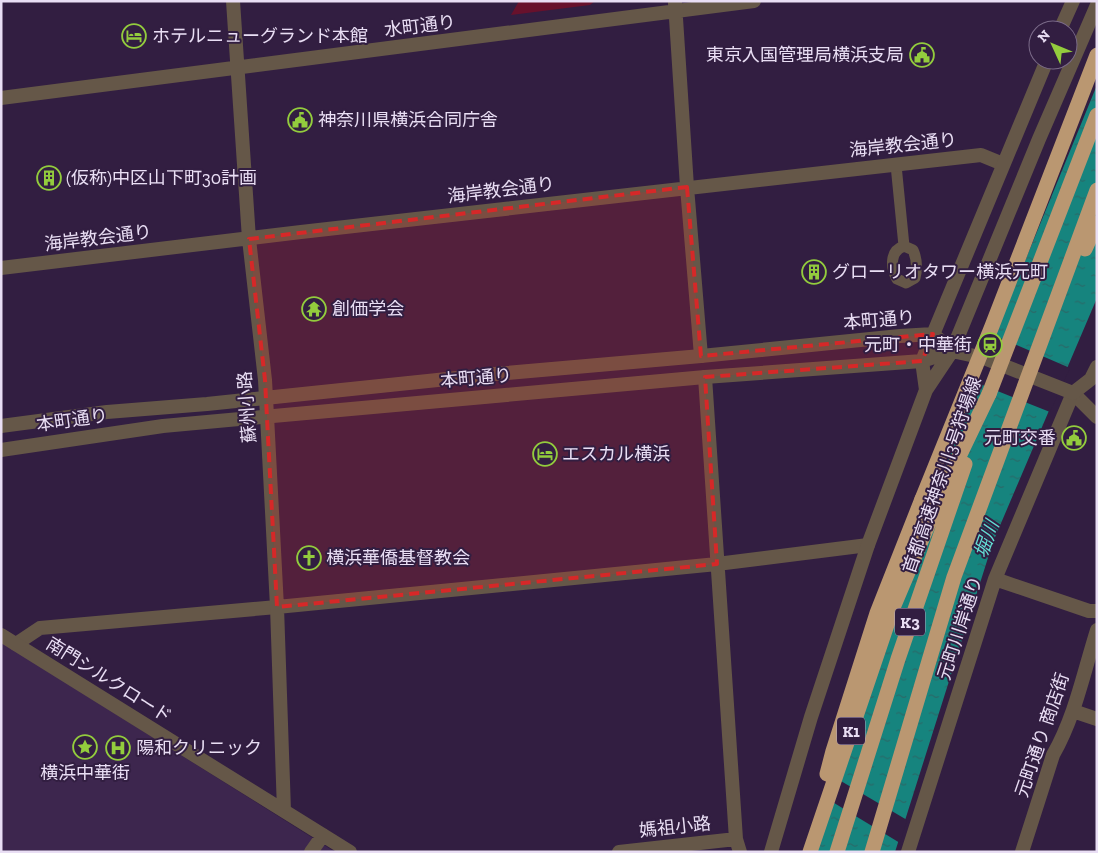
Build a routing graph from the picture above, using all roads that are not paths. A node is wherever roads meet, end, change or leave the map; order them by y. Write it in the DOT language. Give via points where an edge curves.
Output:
graph roads {
  1 [pos="233,1"];
  2 [pos="754,1"];
  3 [pos="1073,1"];
  4 [pos="1097,5"];
  5 [pos="676,6"];
  6 [pos="1064,20"];
  7 [pos="1097,55"];
  8 [pos="238,68"];
  9 [pos="1043,70"];
  10 [pos="1,98"];
  11 [pos="1097,115"];
  12 [pos="1003,164"];
  13 [pos="896,165"];
  14 [pos="687,188"];
  15 [pos="1097,190"];
  16 [pos="1097,223"];
  17 [pos="249,239"];
  18 [pos="904,246"];
  19 [pos="1,268"];
  20 [pos="933,334"];
  21 [pos="1044,337"];
  22 [pos="952,351"];
  23 [pos="701,356"];
  24 [pos="922,361"];
  25 [pos="1097,367"];
  26 [pos="705,377"];
  27 [pos="926,390"];
  28 [pos="1073,393"];
  29 [pos="989,394"];
  30 [pos="266,398"];
  31 [pos="267,416"];
  32 [pos="1097,417"];
  33 [pos="1,426"];
  34 [pos="1,450"];
  35 [pos="868,544"];
  36 [pos="717,564"];
  37 [pos="995,579"];
  38 [pos="277,606"];
  39 [pos="1097,612"];
  40 [pos="1097,630"];
  41 [pos="1,635"];
  42 [pos="16,644"];
  43 [pos="1073,710"];
  44 [pos="1097,719"];
  45 [pos="284,811"];
  46 [pos="323,835"];
  47 [pos="738,845"];
  48 [pos="811,850"];
  49 [pos="913,850"];
  50 [pos="311,852"];
  51 [pos="350,852"];
  52 [pos="619,852"];
  53 [pos="771,852"];
  54 [pos="837,852"];
  55 [pos="872,852"];
  56 [pos="1022,852"];
  1 -- 8 [label="street, 蘇州小路"];
  2 -- 5 [label="street, 水町通り"];
  3 -- 6 [label="street"];
  4 -- 22 [label="street"];
  5 -- 8 [label="street, 水町通り"];
  5 -- 14 [label="street"];
  7 -- 48 [label="highway, bridge" via="877,613 833,751"];
  8 -- 10 [label="street, 水町通り"];
  8 -- 17 [label="street, 蘇州小路"];
  9 -- 12 [label="street"];
  11 -- 29 [label="highway, 首都高速神奈川3号狩場線 / K3, bridge"];
  12 -- 13 [label="street, 海岸教会通り" via="981,155"];
  12 -- 20 [label="street"];
  13 -- 14 [label="street, 海岸教会通り"];
  13 -- 18 [label="lane"];
  14 -- 17 [label="street, 海岸教会通り"];
  14 -- 23 [label="street"];
  15 -- 21 [label="highway, K3, bridge"];
  16 -- 21 [label="highway, bridge"];
  17 -- 19 [label="street, 海岸教会通り"];
  17 -- 30 [label="street, 蘇州小路"];
  20 -- 22 [label="street, 本町通り"];
  20 -- 23 [label="street, 本町通り"];
  20 -- 24 [label="street"];
  21 -- 55 [label="highway, K3, bridge" via="954,577"];
  22 -- 24 [label="street, 本町通り"];
  22 -- 27 [label="street"];
  22 -- 28 [label="street, bridge" via="984,358"];
  23 -- 30 [label="street, 本町通り"];
  24 -- 26 [label="street, 本町通り"];
  24 -- 27 [label="street"];
  25 -- 28 [label="street" via="1090,379"];
  26 -- 31 [label="street, 本町通り"];
  26 -- 36 [label="street"];
  27 -- 35 [label="street"];
  28 -- 32 [label="street"];
  28 -- 37 [label="street, 元町川岸通り"];
  29 -- 48 [label="highway, K1" via="942,492 892,610"];
  29 -- 54 [label="highway, 首都高速神奈川3号狩場線 / K3" via="898,660"];
  30 -- 31 [label="street, 蘇州小路"];
  30 -- 33 [label="street, 本町通り" via="107,412"];
  31 -- 34 [label="street, 本町通り" via="163,426"];
  31 -- 38 [label="street, 蘇州小路"];
  35 -- 36 [label="street"];
  35 -- 53 [label="street"];
  36 -- 38 [label="street"];
  36 -- 47 [label="street"];
  37 -- 39 [label="street"];
  37 -- 49 [label="street, 元町川岸通り"];
  38 -- 42 [label="street" via="40,628"];
  38 -- 45 [label="street, 蘇州小路"];
  40 -- 43 [label="street, 元町通り 商店街"];
  41 -- 42 [label="street, 南門シルクロード"];
  42 -- 45 [label="street, 南門シルクロード"];
  43 -- 44 [label="street"];
  43 -- 56 [label="street, 元町通り 商店街" via="1053,755"];
  45 -- 46 [label="street, 南門シルクロード"];
  46 -- 50 [label="street"];
  46 -- 51 [label="street, 南門シルクロード"];
  47 -- 52 [label="street, 媽祖小路"];
}
